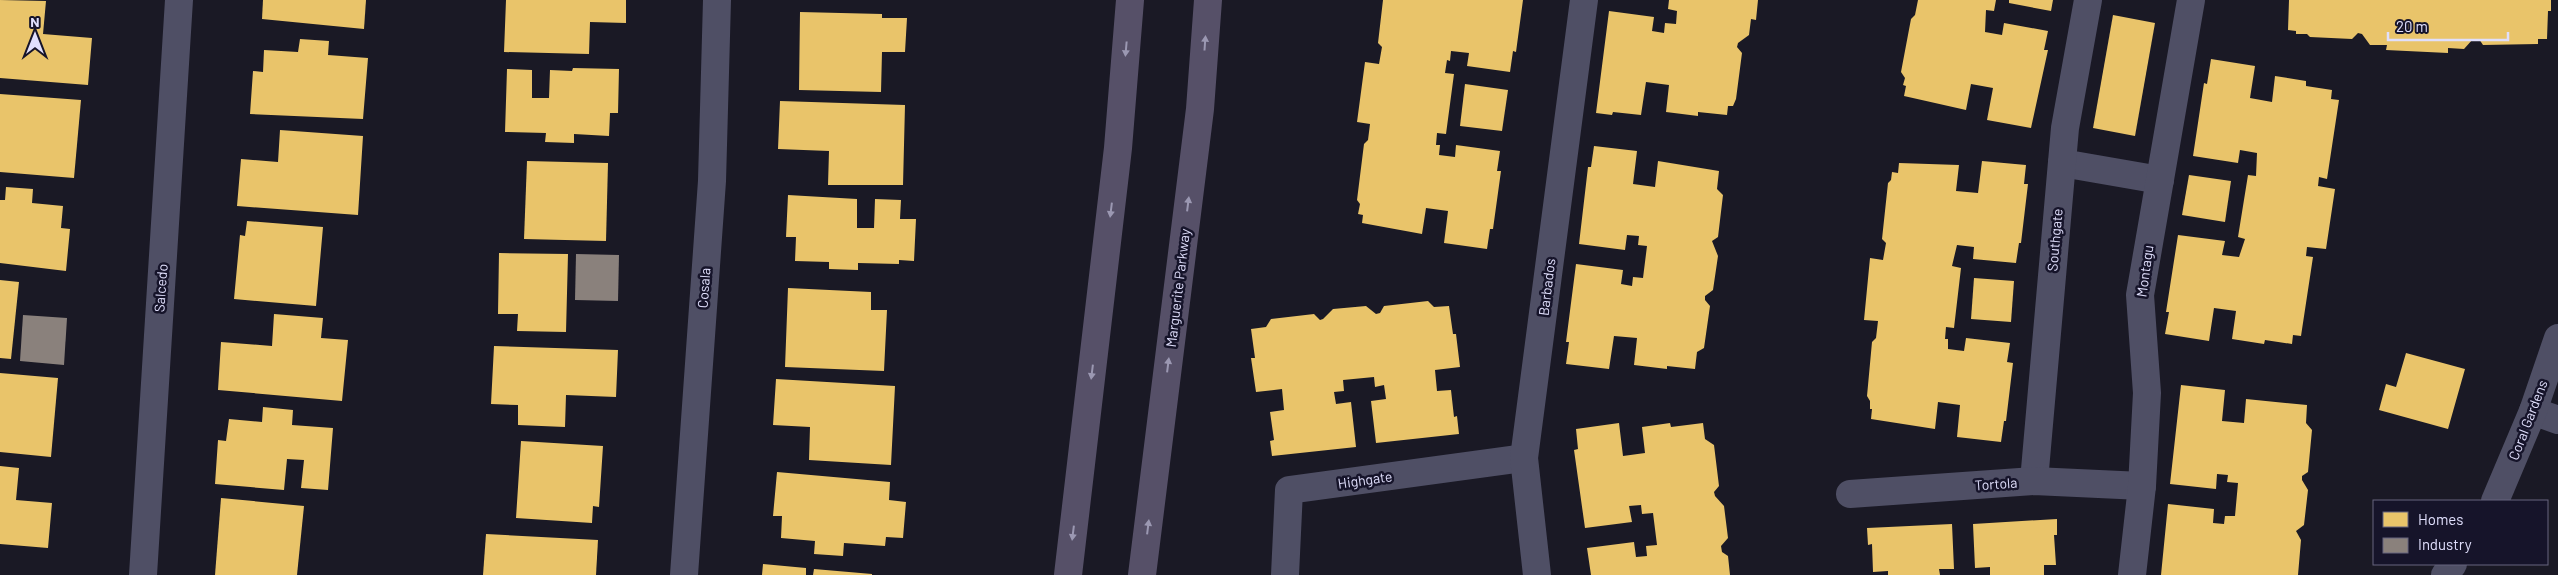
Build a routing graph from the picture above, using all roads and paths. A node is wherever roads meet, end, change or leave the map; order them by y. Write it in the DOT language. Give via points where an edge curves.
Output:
graph roads {
  1 [pos="180,0"];
  2 [pos="717,0"];
  3 [pos="1130,0"];
  4 [pos="1208,0"];
  5 [pos="1584,0"];
  6 [pos="2088,0"];
  7 [pos="2191,0"];
  8 [pos="2062,162"];
  9 [pos="2160,180"];
  10 [pos="2558,338"];
  11 [pos="2533,411"];
  12 [pos="2558,420"];
  13 [pos="1524,458"];
  14 [pos="2034,481"];
  15 [pos="2142,486"];
  16 [pos="1850,494"];
  17 [pos="2495,500"];
  18 [pos="143,575"];
  19 [pos="684,575"];
  20 [pos="1068,575"];
  21 [pos="1142,575"];
  22 [pos="1285,575"];
  23 [pos="1537,575"];
  24 [pos="2132,575"];
  1 -- 18 [label="street, Salcedo"];
  2 -- 19 [label="street, Cosala" via="712,181"];
  3 -- 20 [label="main road, one-way" via="1118,148"];
  21 -- 4 [label="main road, Marguerite Parkway, one-way" via="1200,109"];
  5 -- 13 [label="street, Barbados"];
  6 -- 8 [label="street, Southgate" via="2064,128"];
  7 -- 9 [label="street, Montagu"];
  8 -- 9 [label="street"];
  8 -- 14 [label="street, Southgate"];
  9 -- 15 [label="street, Montagu" via="2140,295 2147,393"];
  10 -- 11 [label="street, Coral Gardens"];
  11 -- 12 [label="street"];
  11 -- 17 [label="street, Coral Gardens"];
  13 -- 22 [label="street, Highgate" via="1289,490"];
  13 -- 23 [label="street, Barbados"];
  14 -- 15 [label="street, Tortola"];
  14 -- 16 [label="street, Tortola"];
  15 -- 24 [label="street, Montagu"];
}
